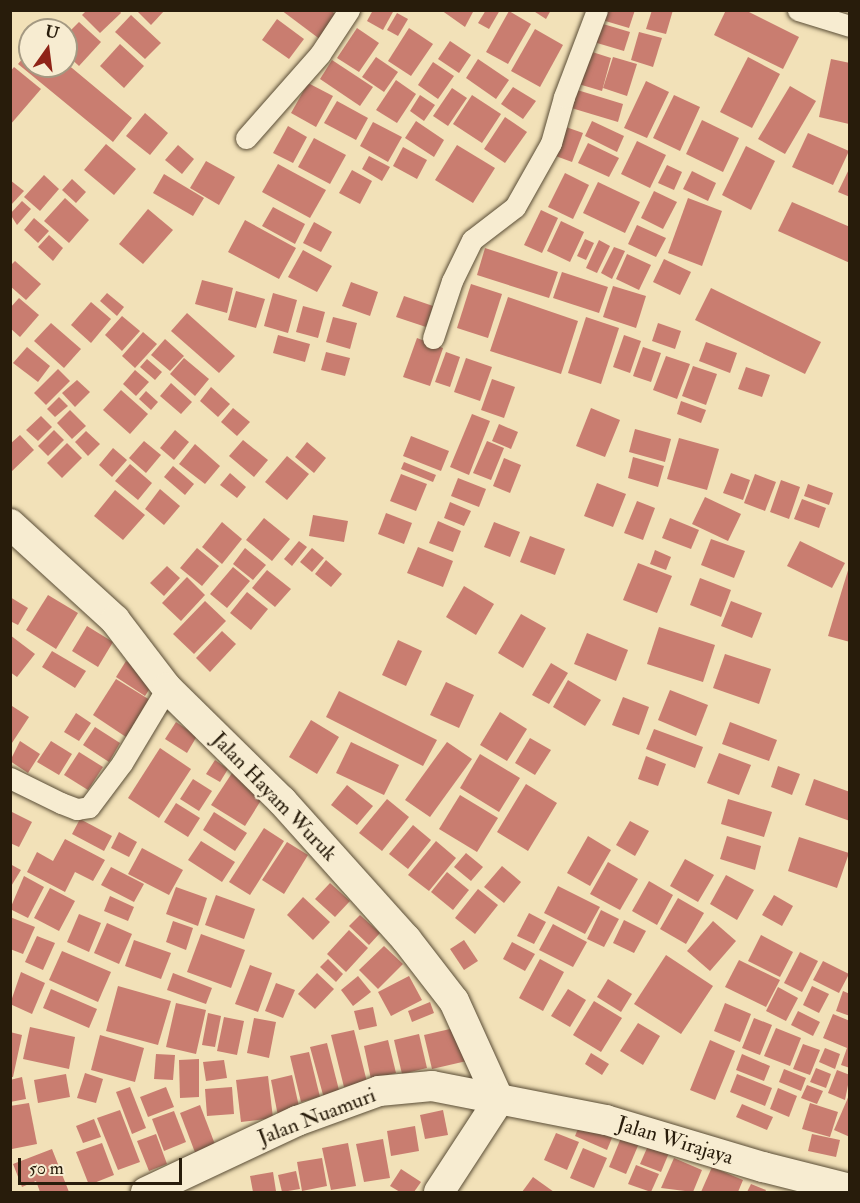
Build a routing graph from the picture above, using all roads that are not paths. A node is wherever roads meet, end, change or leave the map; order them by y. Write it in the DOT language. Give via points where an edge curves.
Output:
graph roads {
  1 [pos="349,10"];
  2 [pos="597,10"];
  3 [pos="798,10"];
  4 [pos="849,26"];
  5 [pos="246,138"];
  6 [pos="433,338"];
  7 [pos="12,527"];
  8 [pos="166,688"];
  9 [pos="10,778"];
  10 [pos="499,1100"];
  11 [pos="849,1187"];
  12 [pos="146,1192"];
  13 [pos="439,1192"];
  1 -- 5 [label="street" via="320,54"];
  2 -- 6 [label="street" via="564,96 551,143 514,207 472,240 452,281"];
  3 -- 4 [label="street"];
  7 -- 8 [label="street, Jalan Hayam Wuruk" via="115,620"];
  8 -- 9 [label="street" via="122,763 89,807 69,806"];
  8 -- 10 [label="street, Jalan Hayam Wuruk" via="282,801 406,939 454,1001"];
  10 -- 11 [label="street, Jalan Wirajaya" via="606,1120"];
  10 -- 12 [label="street, Jalan Nuamuri" via="432,1086 379,1091 297,1121"];
  10 -- 13 [label="street"];
}
